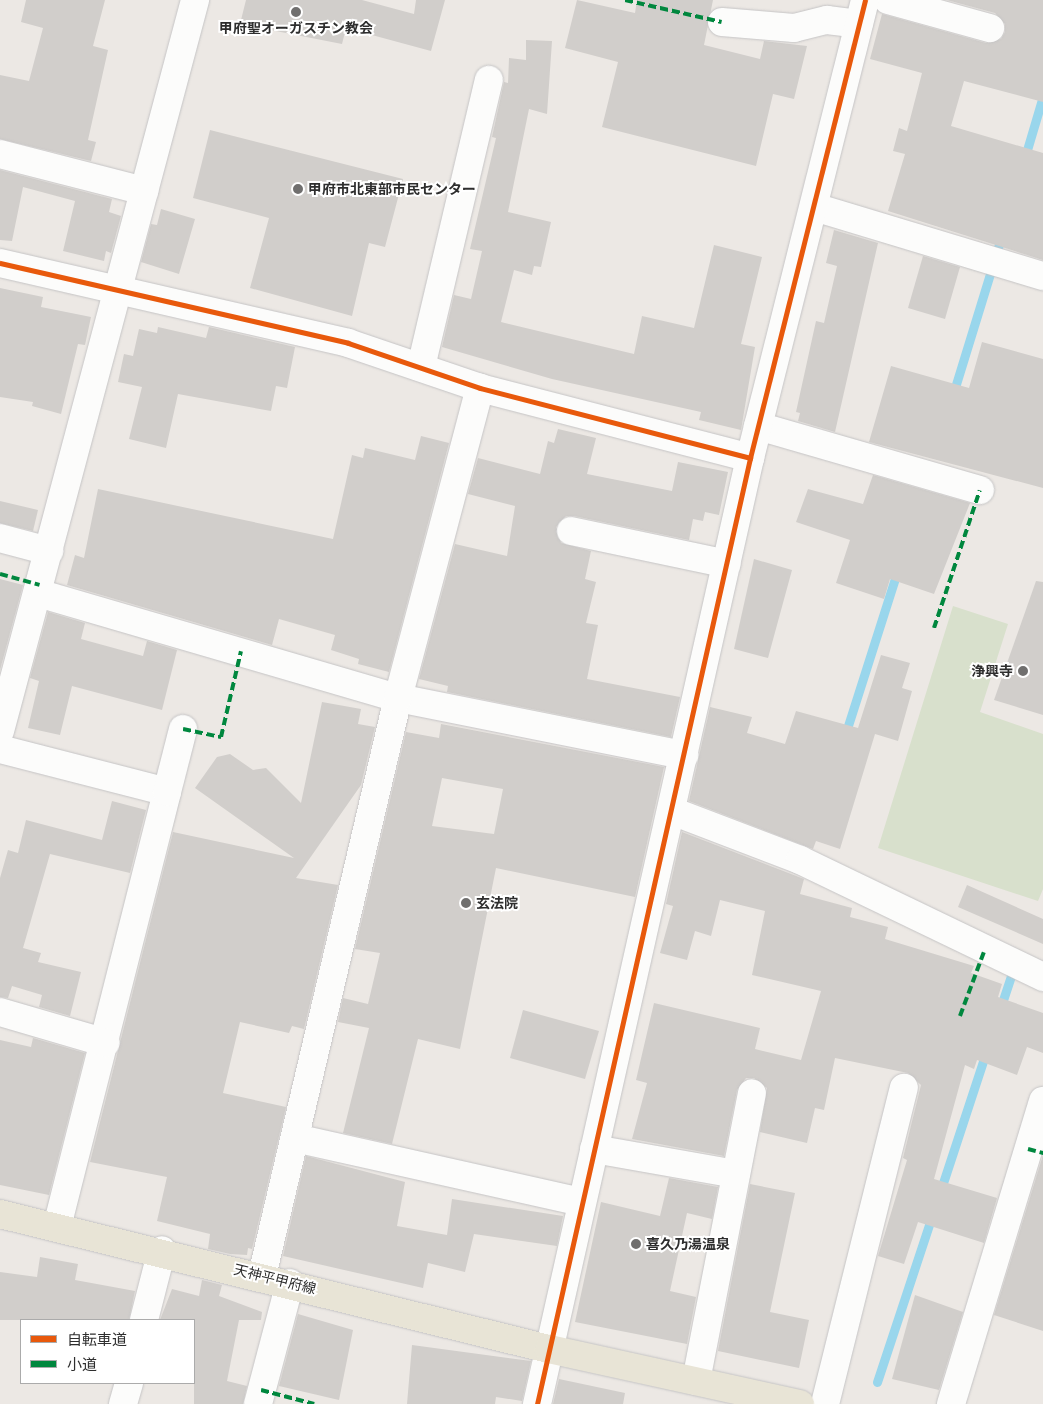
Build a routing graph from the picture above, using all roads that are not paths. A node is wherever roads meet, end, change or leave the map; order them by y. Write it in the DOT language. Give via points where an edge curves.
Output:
graph roads {
  1 [pos="195,0"];
  2 [pos="888,0"];
  3 [pos="862,12"];
  4 [pos="722,22"];
  5 [pos="990,28"];
  6 [pos="489,80"];
  7 [pos="0,154"];
  8 [pos="144,191"];
  9 [pos="814,207"];
  10 [pos="0,262"];
  11 [pos="1043,276"];
  12 [pos="117,292"];
  13 [pos="421,367"];
  14 [pos="480,388"];
  15 [pos="758,426"];
  16 [pos="750,458"];
  17 [pos="980,490"];
  18 [pos="571,531"];
  19 [pos="0,538"];
  20 [pos="49,551"];
  21 [pos="726,564"];
  22 [pos="38,593"];
  23 [pos="398,698"];
  24 [pos="2,718"];
  25 [pos="183,729"];
  26 [pos="0,748"];
  27 [pos="684,755"];
  28 [pos="167,792"];
  29 [pos="672,812"];
  30 [pos="1043,977"];
  31 [pos="0,1012"];
  32 [pos="106,1042"];
  33 [pos="904,1088"];
  34 [pos="752,1093"];
  35 [pos="1043,1101"];
  36 [pos="295,1138"];
  37 [pos="594,1149"];
  38 [pos="736,1174"];
  39 [pos="582,1202"];
  40 [pos="0,1214"];
  41 [pos="57,1227"];
  42 [pos="162,1250"];
  43 [pos="262,1276"];
  44 [pos="290,1283"];
  45 [pos="144,1319"];
  46 [pos="549,1349"];
  47 [pos="696,1381"];
  48 [pos="129,1384"];
  49 [pos="123,1404"];
  50 [pos="258,1404"];
  51 [pos="537,1404"];
  52 [pos="800,1404"];
  53 [pos="825,1404"];
  54 [pos="951,1404"];
  1 -- 8 [label="street"];
  2 -- 5 [label="street"];
  3 -- 4 [label="street" via="794,28"];
  3 -- 9 [label="street"];
  6 -- 13 [label="street"];
  7 -- 8 [label="street"];
  8 -- 12 [label="street"];
  9 -- 11 [label="street"];
  9 -- 15 [label="street"];
  10 -- 12 [label="street"];
  12 -- 13 [label="street" via="175,301 338,340"];
  12 -- 20 [label="street"];
  13 -- 14 [label="street"];
  14 -- 16 [label="street"];
  14 -- 23 [label="street"];
  15 -- 16 [label="street"];
  15 -- 17 [label="street"];
  16 -- 21 [label="street"];
  18 -- 21 [label="street"];
  19 -- 20 [label="street"];
  20 -- 22 [label="street"];
  21 -- 27 [label="street"];
  22 -- 23 [label="street"];
  22 -- 24 [label="street"];
  23 -- 27 [label="street"];
  23 -- 36 [label="street"];
  25 -- 28 [label="street"];
  26 -- 28 [label="street"];
  27 -- 29 [label="street"];
  28 -- 32 [label="street"];
  29 -- 30 [label="street" via="800,860"];
  29 -- 37 [label="street"];
  31 -- 32 [label="street"];
  32 -- 41 [label="street"];
  33 -- 53 [label="street"];
  34 -- 38 [label="street"];
  35 -- 54 [label="street"];
  36 -- 39 [label="street"];
  36 -- 43 [label="street"];
  37 -- 38 [label="street"];
  37 -- 39 [label="street"];
  38 -- 47 [label="street"];
  39 -- 46 [label="street"];
  40 -- 41 [label="main road, 天神平甲府線"];
  41 -- 42 [label="main road, 天神平甲府線"];
  42 -- 43 [label="main road, 天神平甲府線"];
  42 -- 45 [label="street"];
  43 -- 44 [label="main road, 天神平甲府線"];
  44 -- 46 [label="main road, 天神平甲府線"];
  44 -- 50 [label="street"];
  46 -- 47 [label="main road, 天神平甲府線"];
  46 -- 51 [label="street"];
  47 -- 52 [label="main road, 天神平甲府線"];
  48 -- 49 [label="street"];
}
